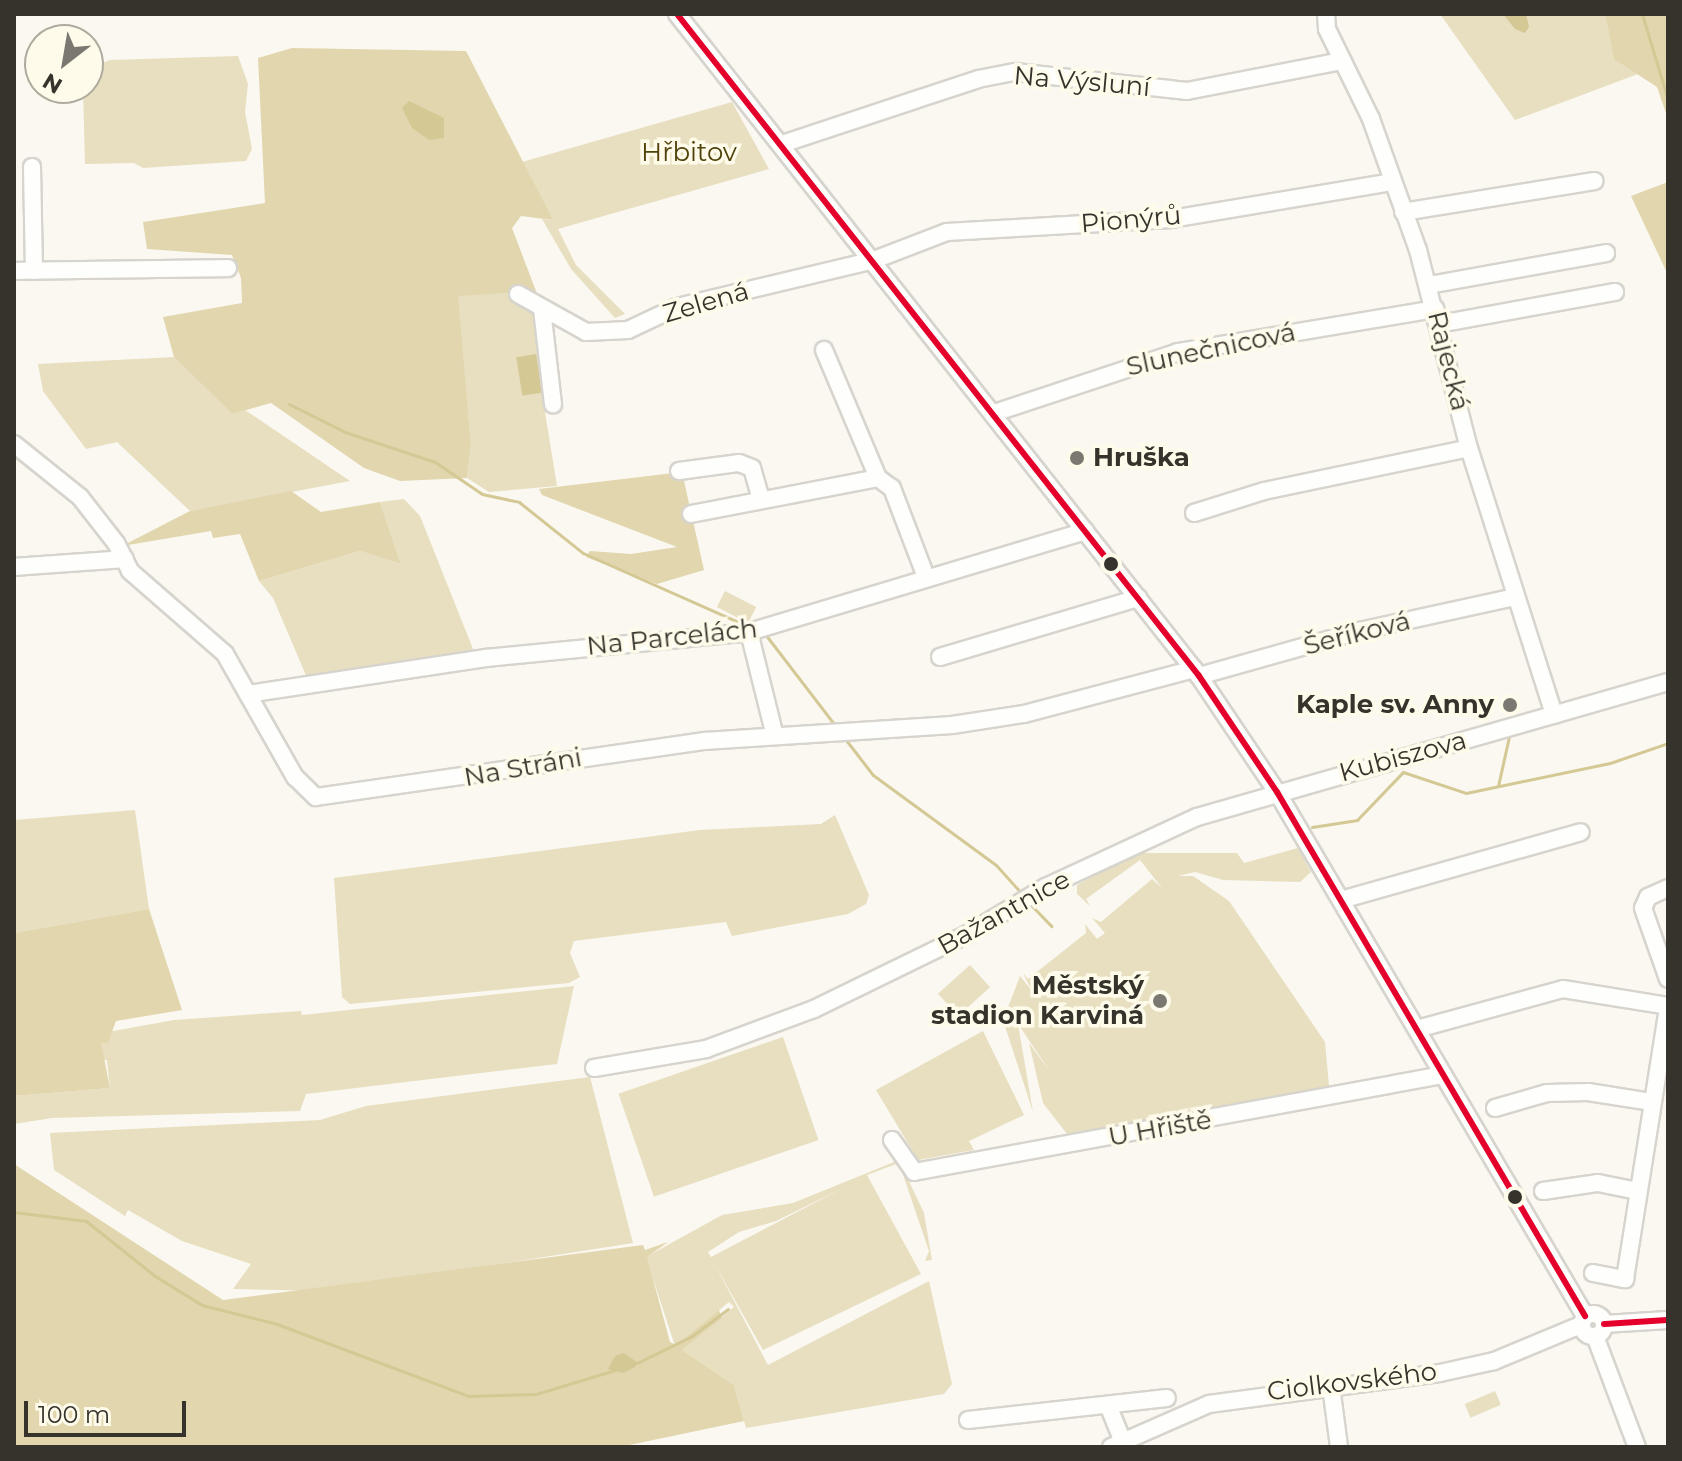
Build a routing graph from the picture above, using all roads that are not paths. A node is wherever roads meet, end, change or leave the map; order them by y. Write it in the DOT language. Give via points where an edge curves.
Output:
graph roads {
  1 [pos="677,14"];
  2 [pos="1326,14"];
  3 [pos="1342,61"];
  4 [pos="782,144"];
  5 [pos="32,167"];
  6 [pos="1595,181"];
  7 [pos="1391,182"];
  8 [pos="1403,212"];
  9 [pos="1606,253"];
  10 [pos="874,260"];
  11 [pos="228,268"];
  12 [pos="14,271"];
  13 [pos="34,271"];
  14 [pos="1429,285"];
  15 [pos="1615,292"];
  16 [pos="518,294"];
  17 [pos="542,309"];
  18 [pos="1437,316"];
  19 [pos="824,350"];
  20 [pos="553,404"];
  21 [pos="994,413"];
  22 [pos="14,444"];
  23 [pos="1469,448"];
  24 [pos="679,471"];
  25 [pos="878,478"];
  26 [pos="761,500"];
  27 [pos="1194,513"];
  28 [pos="691,514"];
  29 [pos="1085,531"];
  30 [pos="125,559"];
  31 [pos="14,567"];
  32 [pos="926,577"];
  33 [pos="1515,597"];
  34 [pos="1138,598"];
  35 [pos="749,632"];
  36 [pos="940,657"];
  37 [pos="1197,672"];
  38 [pos="1668,682"];
  39 [pos="248,694"];
  40 [pos="1554,715"];
  41 [pos="775,736"];
  42 [pos="1277,792"];
  43 [pos="1581,832"];
  44 [pos="1668,888"];
  45 [pos="1341,900"];
  46 [pos="1668,979"];
  47 [pos="1668,1006"];
  48 [pos="1417,1029"];
  49 [pos="594,1068"];
  50 [pos="1443,1075"];
  51 [pos="1652,1102"];
  52 [pos="1495,1108"];
  53 [pos="892,1140"];
  54 [pos="1543,1191"];
  55 [pos="1638,1191"];
  56 [pos="1593,1273"];
  57 [pos="1668,1320"];
  58 [pos="1591,1325"];
  59 [pos="1331,1386"];
  60 [pos="1167,1398"];
  61 [pos="1108,1405"];
  62 [pos="968,1420"];
  63 [pos="1117,1444"];
  64 [pos="1339,1447"];
  65 [pos="1637,1447"];
  1 -- 4 [label="street"];
  2 -- 3 [label="street, Rajecká"];
  3 -- 4 [label="street, Na Výsluní" via="1187,91 1015,72 978,79"];
  3 -- 7 [label="street, Rajecká" via="1371,119"];
  4 -- 10 [label="street"];
  5 -- 13 [label="street"];
  6 -- 8 [label="street"];
  7 -- 8 [label="street, Rajecká"];
  7 -- 10 [label="street, Pionýrů" via="1171,219 947,232"];
  8 -- 14 [label="street, Rajecká"];
  9 -- 14 [label="street"];
  10 -- 17 [label="street, Zelená" via="677,307 628,330 586,332"];
  10 -- 21 [label="street"];
  11 -- 13 [label="street"];
  12 -- 13 [label="street"];
  14 -- 18 [label="street, Rajecká"];
  15 -- 18 [label="street, Slunečnicová"];
  16 -- 17 [label="street, Zelená"];
  17 -- 20 [label="street"];
  18 -- 21 [label="street, Slunečnicová" via="1178,352"];
  18 -- 23 [label="street, Rajecká"];
  19 -- 25 [label="street"];
  21 -- 29 [label="street"];
  22 -- 30 [label="street, Na Stráni" via="80,497"];
  23 -- 27 [label="street" via="1264,491"];
  23 -- 33 [label="street, Rajecká"];
  24 -- 26 [label="street" via="739,463 752,468"];
  25 -- 26 [label="street"];
  25 -- 32 [label="street" via="892,488"];
  26 -- 28 [label="street"];
  29 -- 32 [label="street, Na Parcelách"];
  29 -- 34 [label="street"];
  30 -- 31 [label="street"];
  30 -- 39 [label="street, Na Stráni" via="130,571 225,654"];
  32 -- 35 [label="street, Na Parcelách"];
  33 -- 37 [label="street, Šeříková"];
  33 -- 40 [label="street, Rajecká"];
  34 -- 36 [label="street"];
  34 -- 37 [label="street"];
  35 -- 39 [label="street, Na Parcelách" via="486,658"];
  35 -- 41 [label="street"];
  37 -- 41 [label="street, Na Stráni" via="1024,714 952,725"];
  37 -- 42 [label="street"];
  38 -- 40 [label="street, Kubiszova"];
  39 -- 41 [label="street, Na Stráni" via="295,777 316,797 412,787 643,748"];
  40 -- 42 [label="street, Kubiszova"];
  42 -- 45 [label="street"];
  42 -- 49 [label="street, Bažantnice" via="1197,817 1060,880 966,935 814,1009 706,1049"];
  43 -- 45 [label="street"];
  44 -- 46 [label="street" via="1648,897 1643,908"];
  45 -- 48 [label="street"];
  47 -- 48 [label="street" via="1563,989"];
  47 -- 51 [label="street"];
  48 -- 50 [label="street"];
  50 -- 53 [label="street, U Hřiště" via="914,1172"];
  50 -- 58 [label="street"];
  51 -- 52 [label="street" via="1588,1092 1547,1093"];
  51 -- 55 [label="street"];
  54 -- 55 [label="street" via="1598,1183"];
  55 -- 56 [label="street" via="1625,1279"];
  57 -- 58 [label="street, Ciolkovského"];
  58 -- 59 [label="street, Ciolkovského" via="1494,1361"];
  58 -- 65 [label="street"];
  59 -- 63 [label="street, Ciolkovského" via="1209,1404"];
  59 -- 64 [label="street"];
  60 -- 61 [label="street"];
  61 -- 62 [label="street"];
  61 -- 63 [label="street, Ciolkovského"];
}
